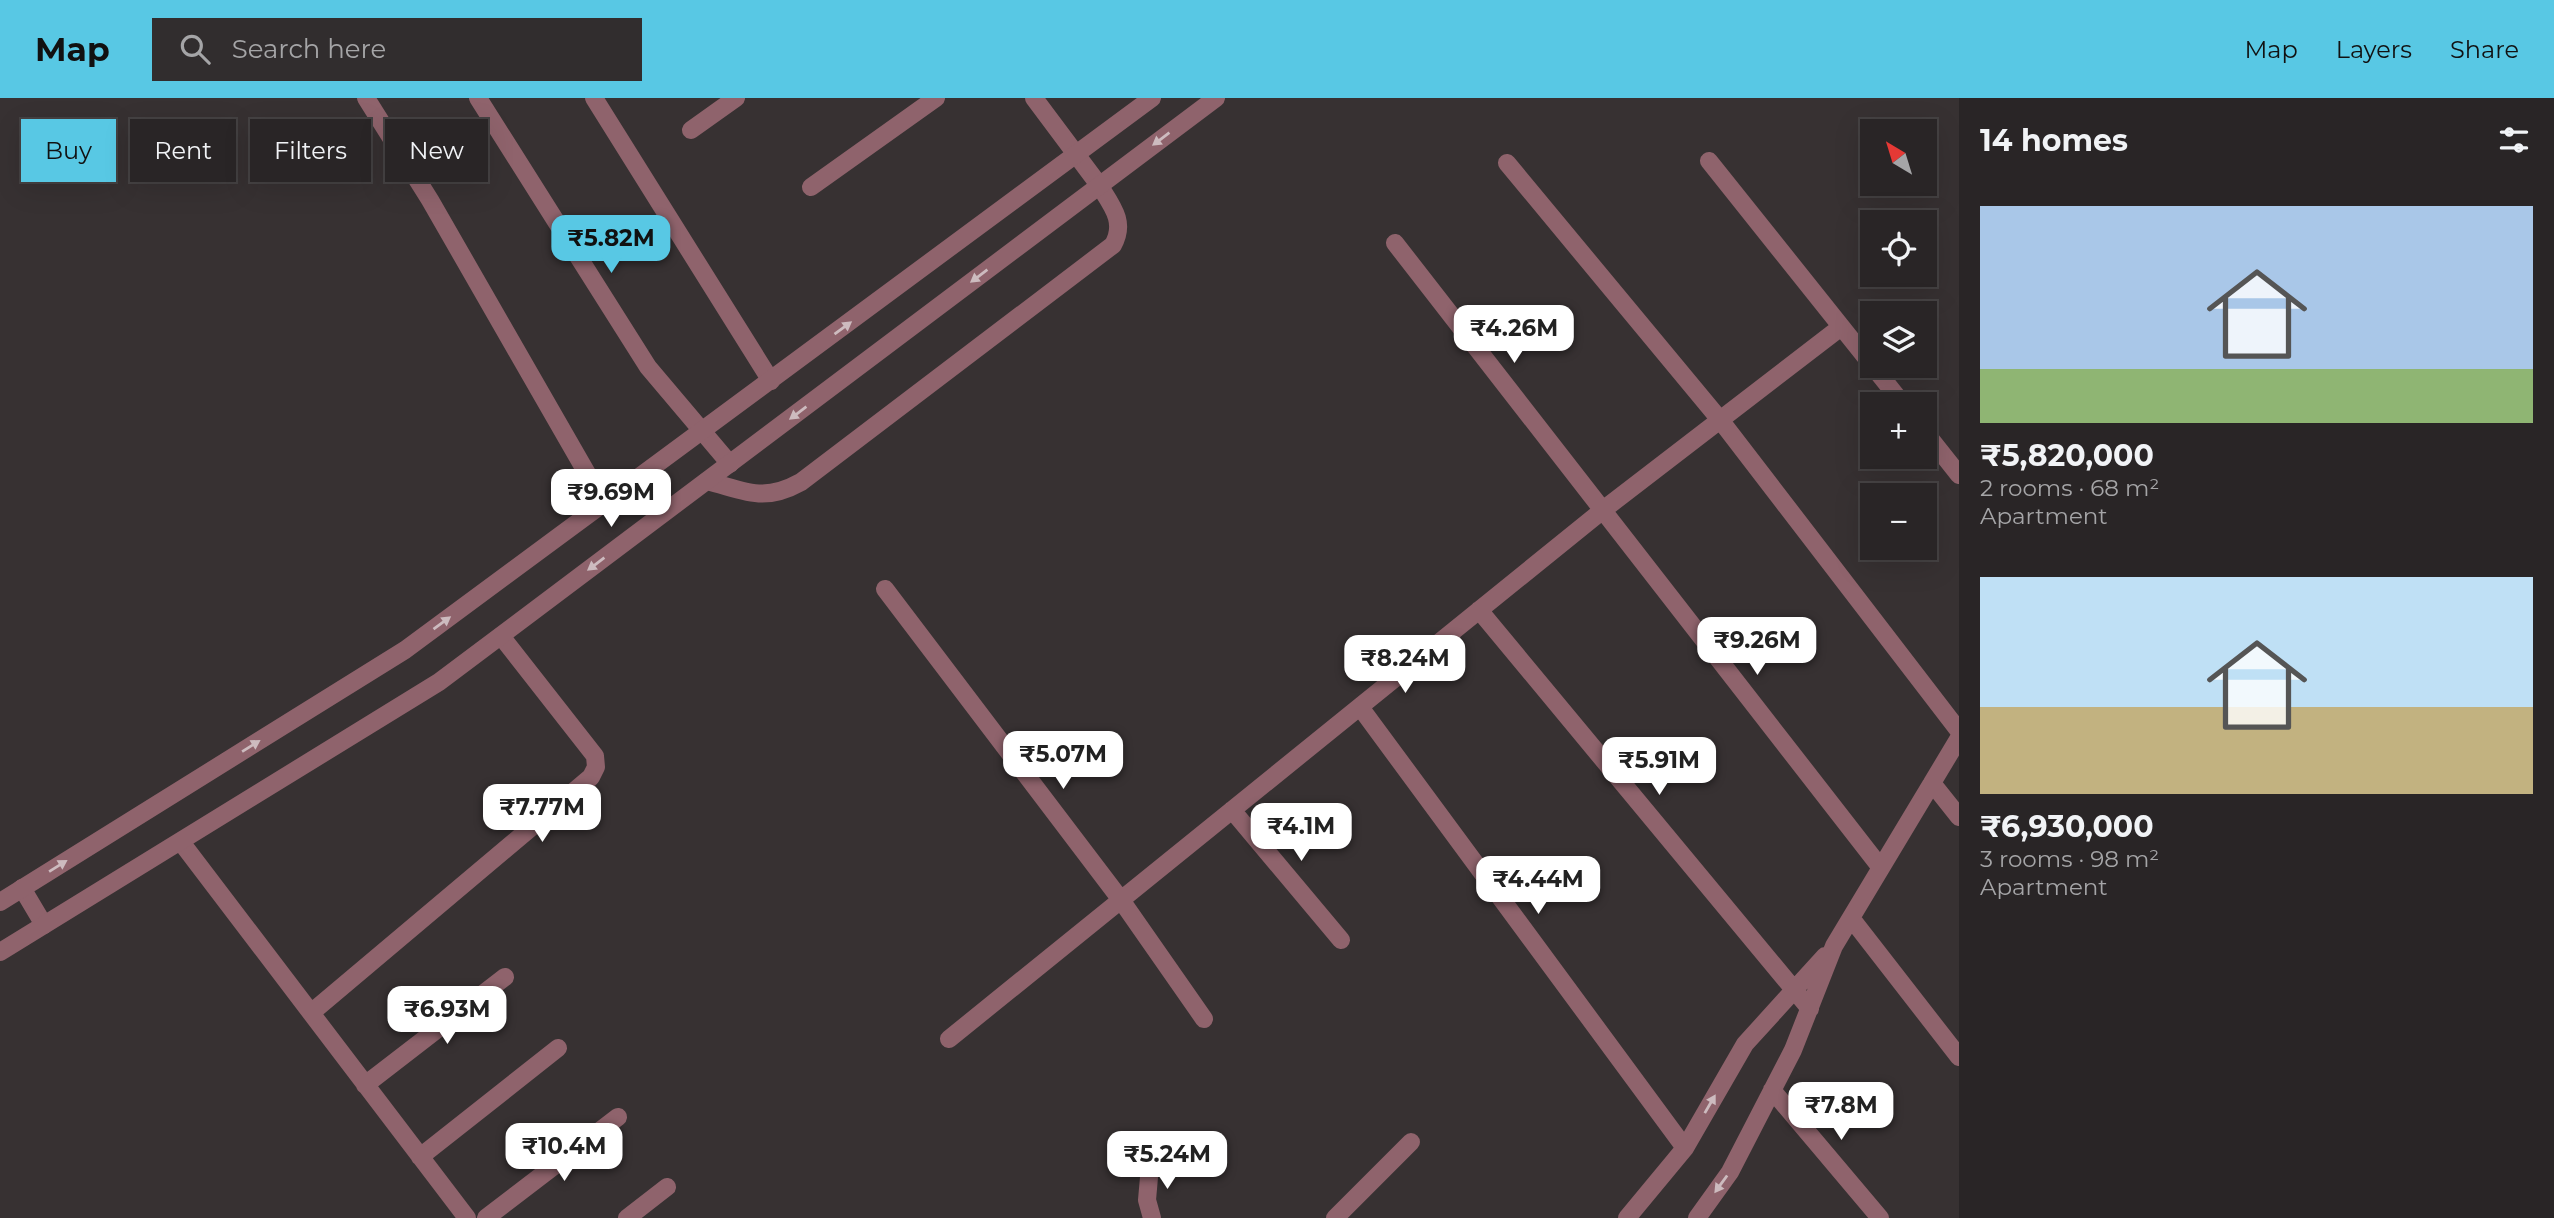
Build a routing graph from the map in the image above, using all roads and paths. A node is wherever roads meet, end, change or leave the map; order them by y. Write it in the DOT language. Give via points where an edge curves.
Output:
graph roads {
  1 [pos="366,98"];
  2 [pos="478,98"];
  3 [pos="594,98"];
  4 [pos="736,98"];
  5 [pos="936,98"];
  6 [pos="1034,98"];
  7 [pos="1152,98"];
  8 [pos="1216,98"];
  9 [pos="691,130"];
  10 [pos="1078,155"];
  11 [pos="1709,161"];
  12 [pos="1507,163"];
  13 [pos="1099,185"];
  14 [pos="811,187"];
  15 [pos="1395,243"];
  16 [pos="1841,327"];
  17 [pos="771,381"];
  18 [pos="1893,392"];
  19 [pos="1721,421"];
  20 [pos="700,431"];
  21 [pos="1937,447"];
  22 [pos="730,464"];
  23 [pos="1959,475"];
  24 [pos="707,481"];
  25 [pos="604,503"];
  26 [pos="1603,510"];
  27 [pos="885,589"];
  28 [pos="1479,610"];
  29 [pos="501,636"];
  30 [pos="1360,707"];
  31 [pos="1959,731"];
  32 [pos="1959,738"];
  33 [pos="1932,783"];
  34 [pos="1232,810"];
  35 [pos="1959,817"];
  36 [pos="181,842"];
  37 [pos="1881,868"];
  38 [pos="22,888"];
  39 [pos="1121,900"];
  40 [pos="0,902"];
  41 [pos="1851,918"];
  42 [pos="44,925"];
  43 [pos="1341,940"];
  44 [pos="1834,946"];
  45 [pos="0,952"];
  46 [pos="505,977"];
  47 [pos="1794,991"];
  48 [pos="1810,1009"];
  49 [pos="311,1013"];
  50 [pos="1204,1019"];
  51 [pos="949,1039"];
  52 [pos="558,1048"];
  53 [pos="1959,1057"];
  54 [pos="365,1084"];
  55 [pos="1772,1090"];
  56 [pos="618,1117"];
  57 [pos="1410,1142"];
  58 [pos="1685,1148"];
  59 [pos="420,1157"];
  60 [pos="1150,1166"];
  61 [pos="667,1187"];
  62 [pos="467,1218"];
  63 [pos="486,1218"];
  64 [pos="627,1218"];
  65 [pos="1152,1218"];
  66 [pos="1335,1218"];
  67 [pos="1627,1218"];
  68 [pos="1697,1218"];
  69 [pos="1880,1218"];
  1 -- 25 [label="street"];
  2 -- 20 [label="street" via="633,345"];
  3 -- 17 [label="street"];
  4 -- 9 [label="street"];
  5 -- 14 [label="street"];
  6 -- 10 [label="street"];
  7 -- 10 [label="street"];
  8 -- 13 [label="street, one-way"];
  10 -- 13 [label="street"];
  17 -- 10 [label="street, one-way"];
  11 -- 16 [label="street"];
  12 -- 19 [label="street"];
  13 -- 22 [label="street, one-way"];
  13 -- 24 [label="street" via="1116,213 1119,234 1113,246 801,482 766,496"];
  15 -- 26 [label="street"];
  16 -- 18 [label="street"];
  16 -- 19 [label="street"];
  17 -- 20 [label="street"];
  19 -- 26 [label="street"];
  19 -- 31 [label="street"];
  20 -- 22 [label="street"];
  20 -- 25 [label="street"];
  21 -- 23 [label="street"];
  22 -- 24 [label="street"];
  24 -- 29 [label="street, one-way"];
  38 -- 25 [label="street, one-way" via="405,650"];
  26 -- 28 [label="street"];
  26 -- 37 [label="street"];
  27 -- 39 [label="street"];
  28 -- 30 [label="street"];
  28 -- 47 [label="street"];
  29 -- 36 [label="street" via="439,682"];
  29 -- 49 [label="street" via="595,756 591,777"];
  30 -- 34 [label="street"];
  30 -- 58 [label="street"];
  32 -- 33 [label="street"];
  33 -- 35 [label="street"];
  33 -- 37 [label="street"];
  34 -- 39 [label="street"];
  34 -- 43 [label="street"];
  36 -- 42 [label="street"];
  36 -- 49 [label="street"];
  37 -- 41 [label="street"];
  38 -- 40 [label="street"];
  38 -- 42 [label="street"];
  39 -- 50 [label="street"];
  39 -- 51 [label="street"];
  41 -- 44 [label="street"];
  41 -- 53 [label="street"];
  42 -- 45 [label="street"];
  44 -- 47 [label="street"];
  44 -- 48 [label="street"];
  46 -- 54 [label="street"];
  47 -- 48 [label="street"];
  58 -- 47 [label="street, one-way" via="1745,1044"];
  48 -- 55 [label="street"];
  49 -- 54 [label="street"];
  52 -- 59 [label="street"];
  54 -- 59 [label="street"];
  55 -- 68 [label="street, one-way" via="1730,1172"];
  55 -- 69 [label="street"];
  56 -- 63 [label="street"];
  57 -- 66 [label="street"];
  58 -- 67 [label="street"];
  59 -- 62 [label="street"];
  60 -- 65 [label="street" via="1147,1200"];
  61 -- 64 [label="street"];
}
